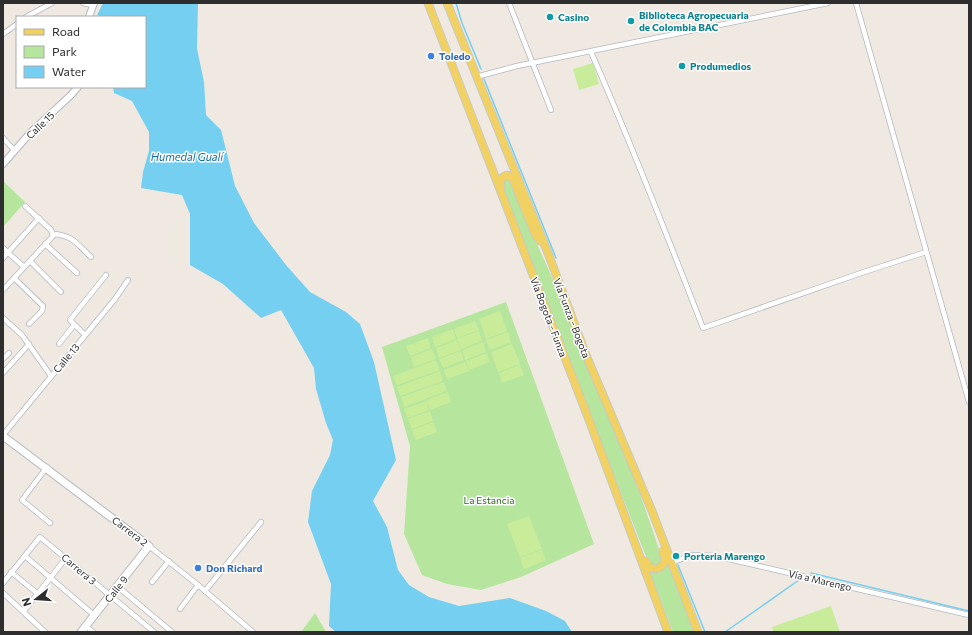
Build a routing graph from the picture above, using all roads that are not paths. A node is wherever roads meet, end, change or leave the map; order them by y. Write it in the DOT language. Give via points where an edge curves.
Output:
graph roads {
  1 [pos="52,3"];
  2 [pos="83,3"];
  3 [pos="428,3"];
  4 [pos="448,3"];
  5 [pos="509,3"];
  6 [pos="828,3"];
  7 [pos="856,3"];
  8 [pos="94,4"];
  9 [pos="28,16"];
  10 [pos="89,16"];
  11 [pos="16,25"];
  12 [pos="3,34"];
  13 [pos="591,52"];
  14 [pos="532,64"];
  15 [pos="476,77"];
  16 [pos="77,88"];
  17 [pos="551,110"];
  18 [pos="3,138"];
  19 [pos="15,151"];
  20 [pos="3,164"];
  21 [pos="25,206"];
  22 [pos="39,218"];
  23 [pos="53,234"];
  24 [pos="45,244"];
  25 [pos="3,248"];
  26 [pos="524,252"];
  27 [pos="926,252"];
  28 [pos="8,253"];
  29 [pos="548,253"];
  30 [pos="91,257"];
  31 [pos="3,258"];
  32 [pos="30,261"];
  33 [pos="24,267"];
  34 [pos="77,274"];
  35 [pos="106,275"];
  36 [pos="14,278"];
  37 [pos="128,280"];
  38 [pos="3,290"];
  39 [pos="61,292"];
  40 [pos="3,318"];
  41 [pos="29,324"];
  42 [pos="74,325"];
  43 [pos="85,335"];
  44 [pos="29,344"];
  45 [pos="59,344"];
  46 [pos="9,353"];
  47 [pos="3,360"];
  48 [pos="3,373"];
  49 [pos="51,376"];
  50 [pos="969,402"];
  51 [pos="3,435"];
  52 [pos="47,468"];
  53 [pos="634,469"];
  54 [pos="611,480"];
  55 [pos="261,522"];
  56 [pos="50,523"];
  57 [pos="150,546"];
  58 [pos="25,556"];
  59 [pos="66,558"];
  60 [pos="169,561"];
  61 [pos="671,563"];
  62 [pos="11,572"];
  63 [pos="52,578"];
  64 [pos="152,582"];
  65 [pos="3,583"];
  66 [pos="198,585"];
  67 [pos="118,586"];
  68 [pos="205,591"];
  69 [pos="3,593"];
  70 [pos="38,594"];
  71 [pos="110,596"];
  72 [pos="180,609"];
  73 [pos="24,611"];
  74 [pos="969,615"];
  75 [pos="95,616"];
  76 [pos="84,629"];
  77 [pos="45,632"];
  78 [pos="93,632"];
  79 [pos="154,632"];
  80 [pos="170,632"];
  81 [pos="253,632"];
  82 [pos="668,632"];
  83 [pos="698,632"];
  1 -- 9 [label="street"];
  2 -- 8 [label="street"];
  3 -- 26 [label="main road, Vía Bogota - Funza"];
  4 -- 15 [label="main road, Vía Funza - Bogota"];
  5 -- 14 [label="street"];
  6 -- 13 [label="street"];
  7 -- 27 [label="street"];
  8 -- 10 [label="street"];
  11 -- 12 [label="street"];
  13 -- 14 [label="street"];
  13 -- 27 [label="street" via="615,105 703,328"];
  14 -- 15 [label="street"];
  14 -- 17 [label="street"];
  15 -- 29 [label="main road, Vía Funza - Bogota"];
  16 -- 19 [label="street, Calle 15" via="30,132"];
  18 -- 19 [label="street"];
  19 -- 20 [label="street, Calle 15"];
  21 -- 22 [label="street"];
  22 -- 23 [label="street"];
  22 -- 28 [label="street"];
  23 -- 24 [label="street"];
  23 -- 30 [label="street" via="69,237"];
  24 -- 32 [label="street"];
  24 -- 34 [label="street"];
  25 -- 28 [label="street"];
  26 -- 29 [label="main road" via="500,184 502,177 507,175 513,179 535,234"];
  26 -- 54 [label="main road, Vía Bogota - Funza"];
  27 -- 50 [label="street"];
  28 -- 31 [label="street"];
  28 -- 33 [label="street"];
  29 -- 53 [label="main road, Vía Funza - Bogota"];
  32 -- 33 [label="street"];
  32 -- 39 [label="street"];
  33 -- 36 [label="street"];
  35 -- 42 [label="street" via="70,320"];
  36 -- 38 [label="street"];
  36 -- 41 [label="street" via="43,306 42,311"];
  37 -- 43 [label="street, Calle 13"];
  40 -- 44 [label="street"];
  42 -- 43 [label="street"];
  42 -- 45 [label="street"];
  43 -- 49 [label="street, Calle 13"];
  44 -- 48 [label="street"];
  44 -- 49 [label="street"];
  46 -- 47 [label="street"];
  49 -- 51 [label="street, Calle 13"];
  51 -- 52 [label="main road, Carrera 2"];
  52 -- 56 [label="street" via="22,500"];
  52 -- 57 [label="main road, Carrera 2"];
  53 -- 54 [label="main road" via="664,556 664,564 658,569 648,566 623,502"];
  53 -- 61 [label="main road, Vía Funza - Bogota"];
  54 -- 82 [label="main road, Vía Bogota - Funza"];
  55 -- 68 [label="street"];
  57 -- 60 [label="street, Carrera 2"];
  57 -- 67 [label="main road, Calle 9"];
  58 -- 59 [label="street, Carrera 3" via="40,537"];
  58 -- 62 [label="street"];
  58 -- 63 [label="street"];
  59 -- 63 [label="street"];
  59 -- 71 [label="street, Carrera 3"];
  60 -- 64 [label="street"];
  60 -- 66 [label="street, Carrera 2"];
  61 -- 74 [label="street, Vía a Marengo" via="692,555 716,556"];
  61 -- 83 [label="main road, Vía Funza - Bogota"];
  62 -- 65 [label="street"];
  62 -- 70 [label="street"];
  63 -- 70 [label="street"];
  63 -- 75 [label="street"];
  66 -- 68 [label="street, Carrera 2"];
  66 -- 72 [label="street"];
  67 -- 71 [label="main road, Calle 9"];
  67 -- 80 [label="street"];
  68 -- 81 [label="street, Carrera 2"];
  69 -- 73 [label="street"];
  70 -- 73 [label="street"];
  71 -- 75 [label="main road, Calle 9"];
  71 -- 79 [label="street, Carrera 3"];
  73 -- 77 [label="street"];
  75 -- 76 [label="main road, Calle 9"];
  76 -- 78 [label="street"];
}
